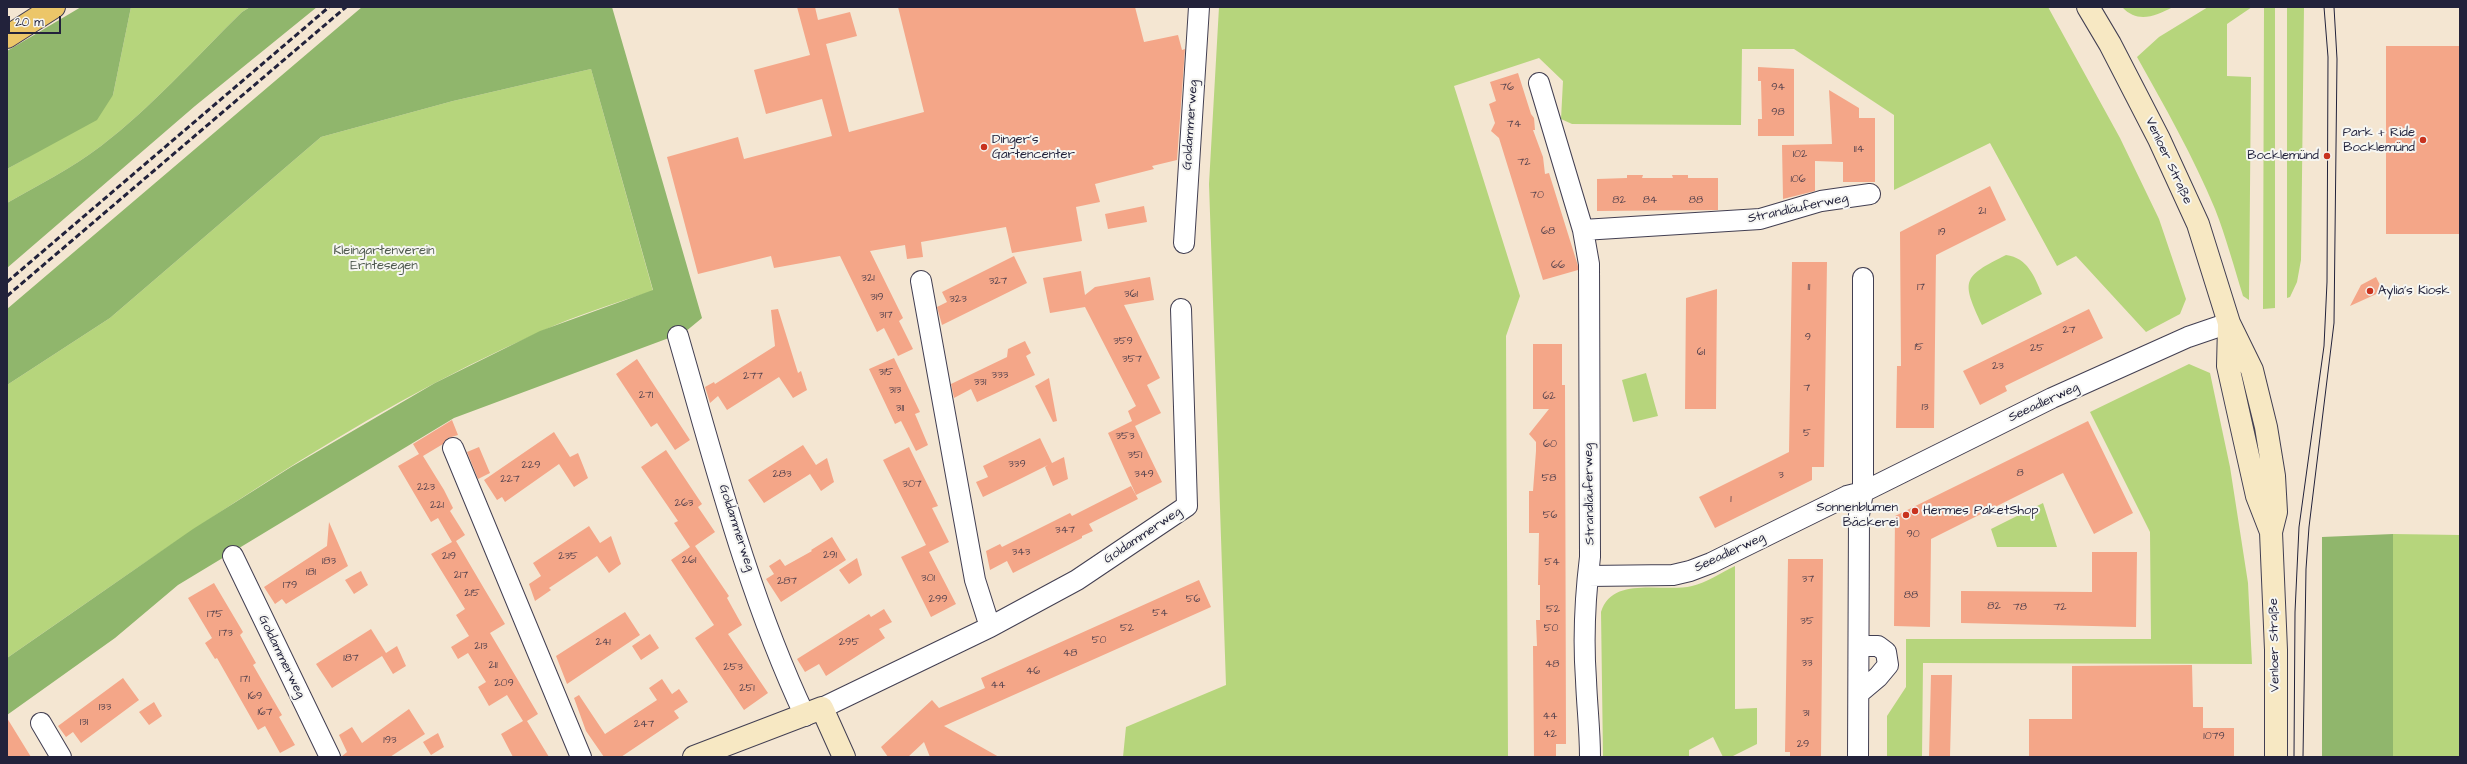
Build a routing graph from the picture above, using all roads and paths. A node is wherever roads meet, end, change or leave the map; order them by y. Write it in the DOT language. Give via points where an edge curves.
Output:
graph roads {
  1 [pos="54,7"];
  2 [pos="1199,7"];
  3 [pos="2088,7"];
  4 [pos="7,37"];
  5 [pos="1538,83"];
  6 [pos="1870,194"];
  7 [pos="1583,230"];
  8 [pos="1184,243"];
  9 [pos="1863,278"];
  10 [pos="921,281"];
  11 [pos="1181,309"];
  12 [pos="2229,323"];
  13 [pos="678,336"];
  14 [pos="453,448"];
  15 [pos="1863,492"];
  16 [pos="233,556"];
  17 [pos="1588,576"];
  18 [pos="990,627"];
  19 [pos="1860,646"];
  20 [pos="1859,693"];
  21 [pos="814,712"];
  22 [pos="42,723"];
  23 [pos="61,757"];
  24 [pos="330,757"];
  25 [pos="581,757"];
  26 [pos="694,757"];
  27 [pos="844,757"];
  28 [pos="1590,757"];
  29 [pos="1858,757"];
  30 [pos="2276,757"];
  1 -- 4 [label="main road"];
  2 -- 8 [label="street, Goldammerweg"];
  3 -- 12 [label="main road, Venloer Straße" via="2159,139 2198,224"];
  5 -- 7 [label="street, Strandläuferweg"];
  6 -- 7 [label="street, Strandläuferweg" via="1821,201 1760,219"];
  7 -- 17 [label="street, Strandläuferweg" via="1589,264"];
  9 -- 15 [label="street"];
  10 -- 18 [label="street" via="975,580"];
  11 -- 18 [label="street, Goldammerweg" via="1187,506 1076,580"];
  12 -- 15 [label="street, Seeadlerweg" via="2188,337 2052,398"];
  12 -- 30 [label="main road, Venloer Straße" via="2228,366 2257,496 2271,532 2276,650"];
  13 -- 21 [label="street, Goldammerweg" via="767,627"];
  14 -- 25 [label="street"];
  15 -- 17 [label="street, Seeadlerweg" via="1847,496 1690,571 1673,575"];
  15 -- 19 [label="street" via="1859,515"];
  16 -- 24 [label="street, Goldammerweg"];
  17 -- 28 [label="street, Strandläuferweg" via="1585,599"];
  18 -- 21 [label="street, Goldammerweg"];
  19 -- 20 [label="street"];
  19 -- 20 [label="street" via="1878,646 1886,652 1888,665"];
  20 -- 29 [label="street"];
  21 -- 26 [label="main road, Goldammerweg"];
  21 -- 27 [label="main road"];
  22 -- 23 [label="street"];
}
